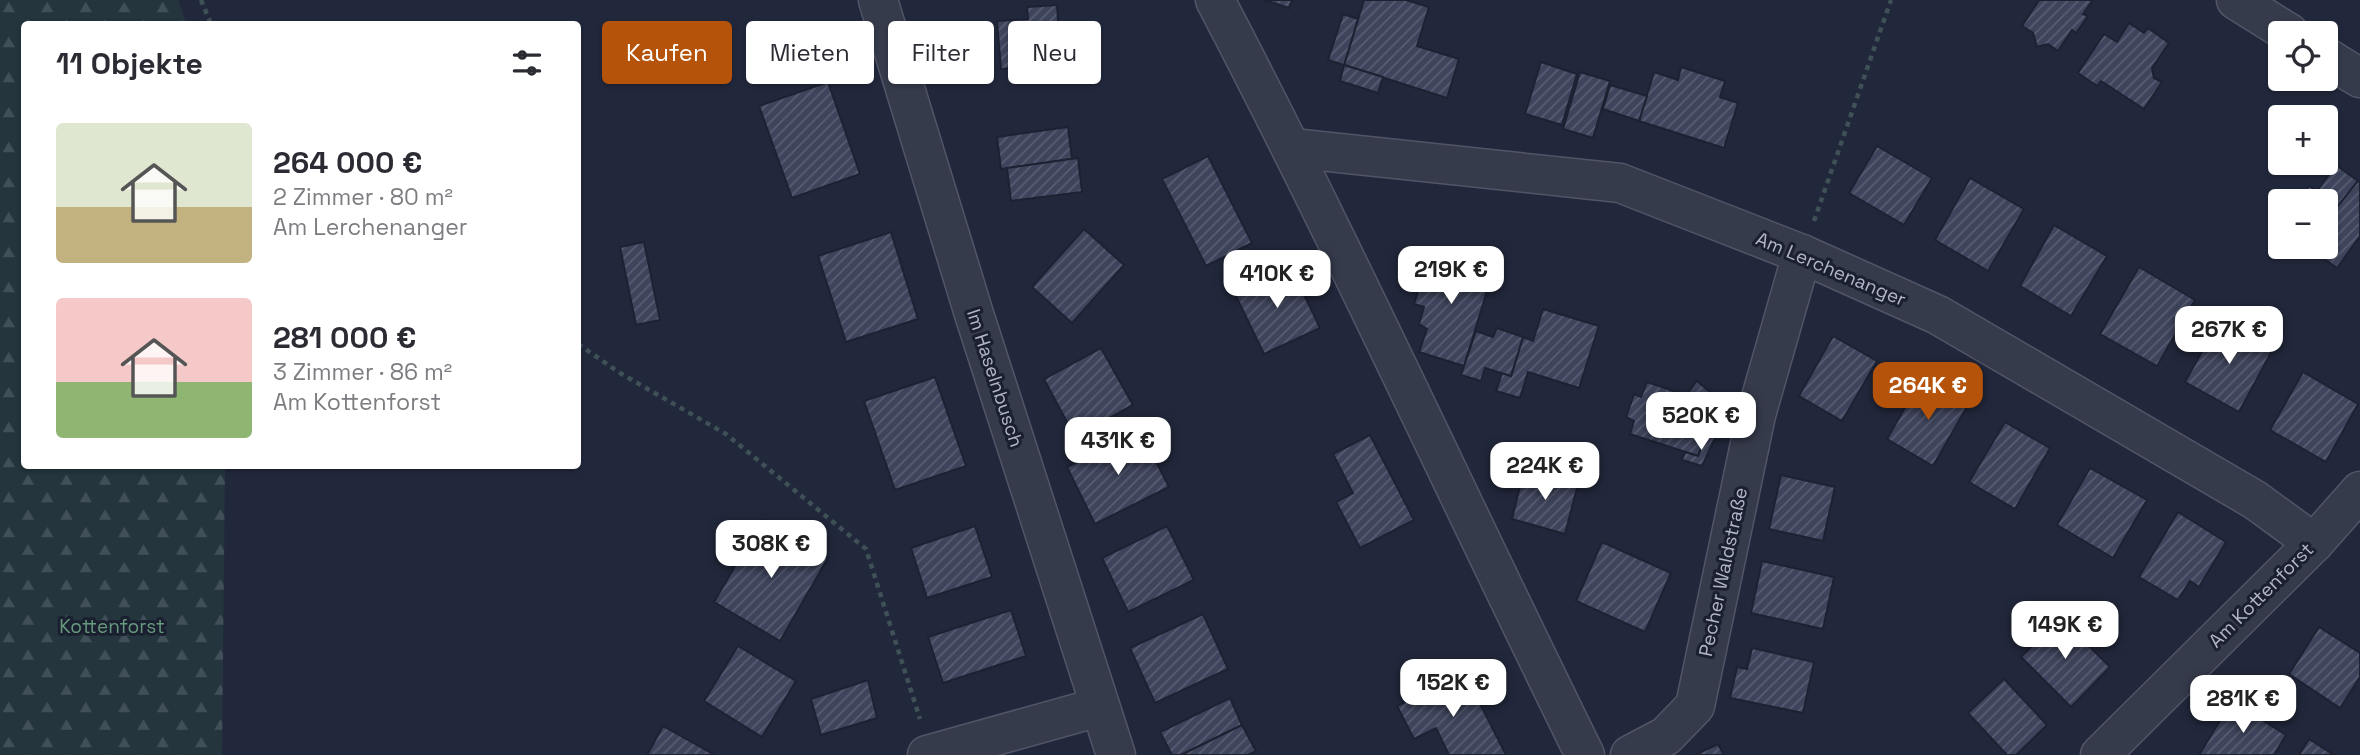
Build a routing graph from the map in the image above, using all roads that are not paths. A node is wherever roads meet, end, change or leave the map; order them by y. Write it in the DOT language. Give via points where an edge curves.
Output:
graph roads {
  1 [pos="878,0"];
  2 [pos="1215,0"];
  3 [pos="2236,0"];
  4 [pos="2270,21"];
  5 [pos="2338,64"];
  6 [pos="2360,78"];
  7 [pos="1292,148"];
  8 [pos="1802,254"];
  9 [pos="2360,491"];
  10 [pos="2314,543"];
  11 [pos="1100,707"];
  12 [pos="929,754"];
  13 [pos="1116,755"];
  14 [pos="1585,755"];
  15 [pos="1630,755"];
  16 [pos="2100,755"];
  1 -- 11 [label="street, Im Haselnbusch"];
  2 -- 7 [label="street"];
  3 -- 4 [label="street"];
  5 -- 6 [label="street"];
  7 -- 8 [label="street, Am Lerchenanger" via="1620,183"];
  7 -- 14 [label="street"];
  8 -- 10 [label="street, Am Lerchenanger" via="1938,315 2255,500"];
  8 -- 15 [label="street, Pecher Waldstraße" via="1756,415 1695,706 1666,736"];
  9 -- 10 [label="street, Am Kottenforst"];
  10 -- 16 [label="street, Am Kottenforst"];
  11 -- 12 [label="street"];
  11 -- 13 [label="street, Im Haselnbusch"];
}
